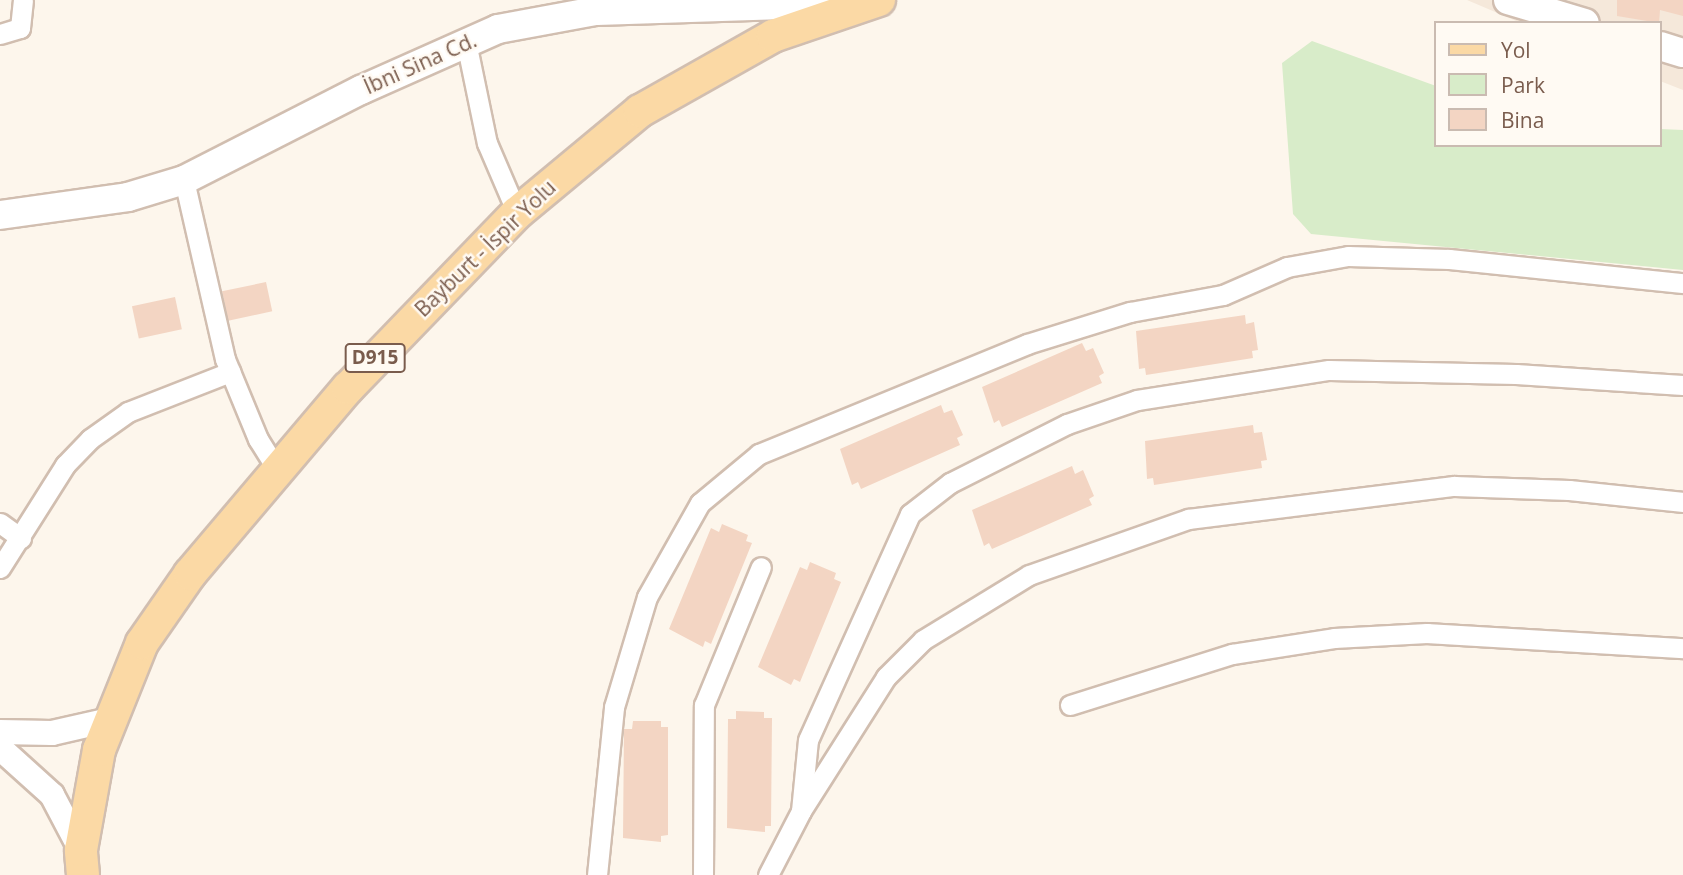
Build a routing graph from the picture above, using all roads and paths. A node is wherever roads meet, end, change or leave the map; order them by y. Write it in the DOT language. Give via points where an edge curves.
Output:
graph roads {
  1 [pos="23,0"];
  2 [pos="1508,0"];
  3 [pos="871,2"];
  4 [pos="1578,21"];
  5 [pos="0,34"];
  6 [pos="466,42"];
  7 [pos="1662,47"];
  8 [pos="1683,53"];
  9 [pos="184,180"];
  10 [pos="517,213"];
  11 [pos="0,215"];
  12 [pos="1683,283"];
  13 [pos="230,372"];
  14 [pos="1683,385"];
  15 [pos="277,469"];
  16 [pos="1683,502"];
  17 [pos="0,523"];
  18 [pos="21,538"];
  19 [pos="761,567"];
  20 [pos="0,568"];
  21 [pos="1683,648"];
  22 [pos="1070,705"];
  23 [pos="109,720"];
  24 [pos="0,732"];
  25 [pos="0,748"];
  26 [pos="801,811"];
  27 [pos="82,862"];
  28 [pos="597,875"];
  29 [pos="703,875"];
  30 [pos="768,875"];
  1 -- 5 [label="street" via="20,28"];
  2 -- 4 [label="main road"];
  3 -- 6 [label="main road, İbni Sina Cd." via="596,11 498,29"];
  3 -- 10 [label="main road, Bayburt - İspir Yolu / D915" via="773,36 661,98"];
  6 -- 9 [label="main road, İbni Sina Cd."];
  6 -- 10 [label="street" via="486,143"];
  7 -- 8 [label="main road"];
  9 -- 11 [label="main road, İbni Sina Cd." via="128,197"];
  9 -- 13 [label="street"];
  10 -- 15 [label="main road, Bayburt - İspir Yolu / D915" via="348,388"];
  12 -- 28 [label="street" via="1449,259 1348,256 1299,265 1223,295 1130,312 1027,344 759,454 700,503 647,597 614,707"];
  13 -- 15 [label="street" via="258,439"];
  13 -- 18 [label="street" via="128,412 90,439 65,465"];
  14 -- 26 [label="street" via="1516,374 1329,370 1137,400 1067,424 950,483 910,514 808,740"];
  15 -- 23 [label="main road, Bayburt - İspir Yolu / D915" via="166,605 136,654"];
  16 -- 26 [label="street" via="1569,490 1454,486 1188,519 1090,551 1029,575 923,640 886,677"];
  17 -- 18 [label="street"];
  18 -- 20 [label="street"];
  19 -- 29 [label="street" via="704,705"];
  21 -- 22 [label="street" via="1427,633 1334,638 1231,654"];
  23 -- 24 [label="street" via="52,733"];
  23 -- 27 [label="main road, Bayburt - İspir Yolu / D915" via="99,750"];
  25 -- 27 [label="street" via="52,795"];
  26 -- 30 [label="street"];
}
